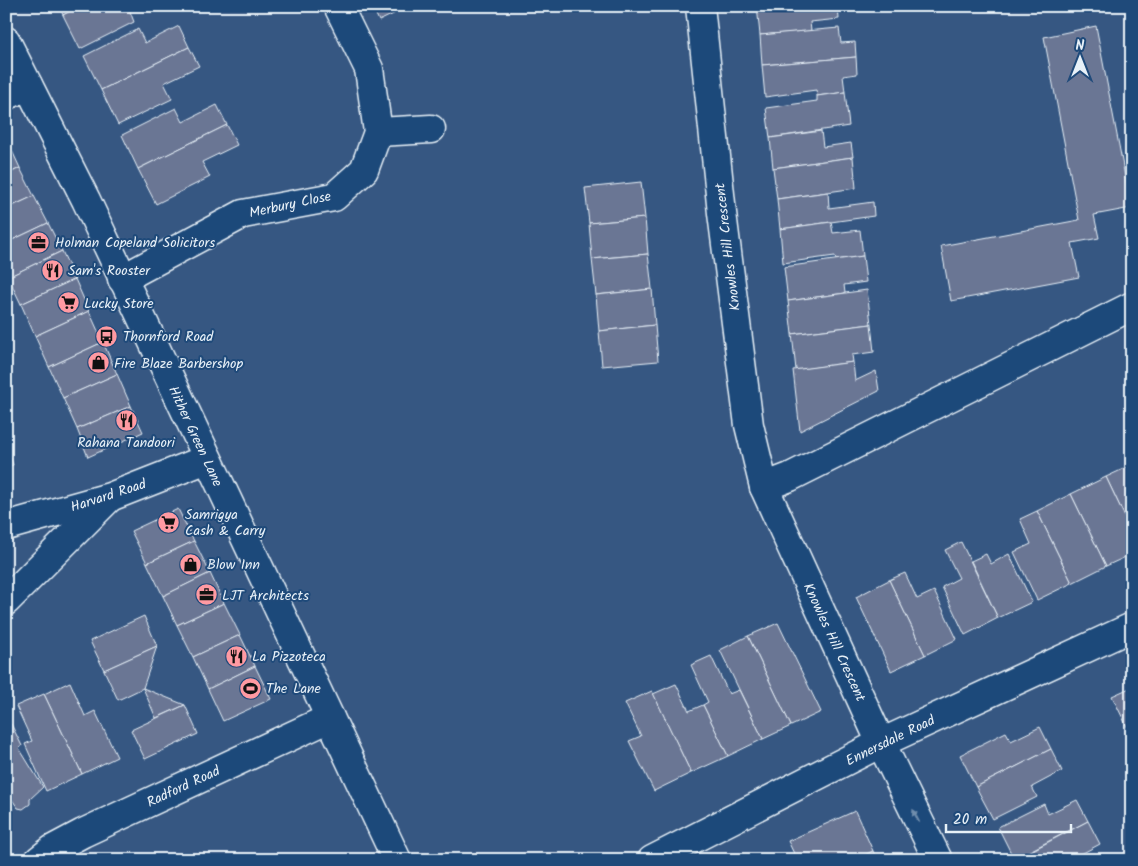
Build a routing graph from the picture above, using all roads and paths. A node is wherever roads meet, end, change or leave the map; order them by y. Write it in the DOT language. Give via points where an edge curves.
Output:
graph roads {
  1 [pos="338,6"];
  2 [pos="700,6"];
  3 [pos="6,41"];
  4 [pos="17,91"];
  5 [pos="430,129"];
  6 [pos="378,132"];
  7 [pos="122,279"];
  8 [pos="1132,306"];
  9 [pos="207,459"];
  10 [pos="764,487"];
  11 [pos="110,497"];
  12 [pos="6,526"];
  13 [pos="6,601"];
  14 [pos="1132,627"];
  15 [pos="330,718"];
  16 [pos="881,744"];
  17 [pos="39,860"];
  18 [pos="397,860"];
  19 [pos="652,860"];
  20 [pos="938,860"];
  1 -- 6 [label="street, Merbury Close" via="369,69"];
  2 -- 10 [label="street, Knowles Hill Crescent" via="749,425"];
  3 -- 4 [label="street, Hither Green Lane"];
  4 -- 7 [label="street, Hither Green Lane" via="86,200"];
  5 -- 6 [label="street"];
  6 -- 7 [label="street, Merbury Close" via="364,170 334,197 242,214"];
  7 -- 9 [label="street, Hither Green Lane"];
  8 -- 10 [label="street" via="790,477"];
  9 -- 11 [label="street, Harvard Road"];
  9 -- 15 [label="street, Hither Green Lane"];
  10 -- 16 [label="street, Knowles Hill Crescent"];
  11 -- 12 [label="street, Harvard Road"];
  11 -- 13 [label="street"];
  14 -- 16 [label="street, Ennersdale Road"];
  15 -- 17 [label="street, Radford Road" via="83,833"];
  15 -- 18 [label="street, Hither Green Lane"];
  16 -- 19 [label="street, Ennersdale Road"];
  20 -- 16 [label="street, Knowles Hill Crescent, one-way"];
}
